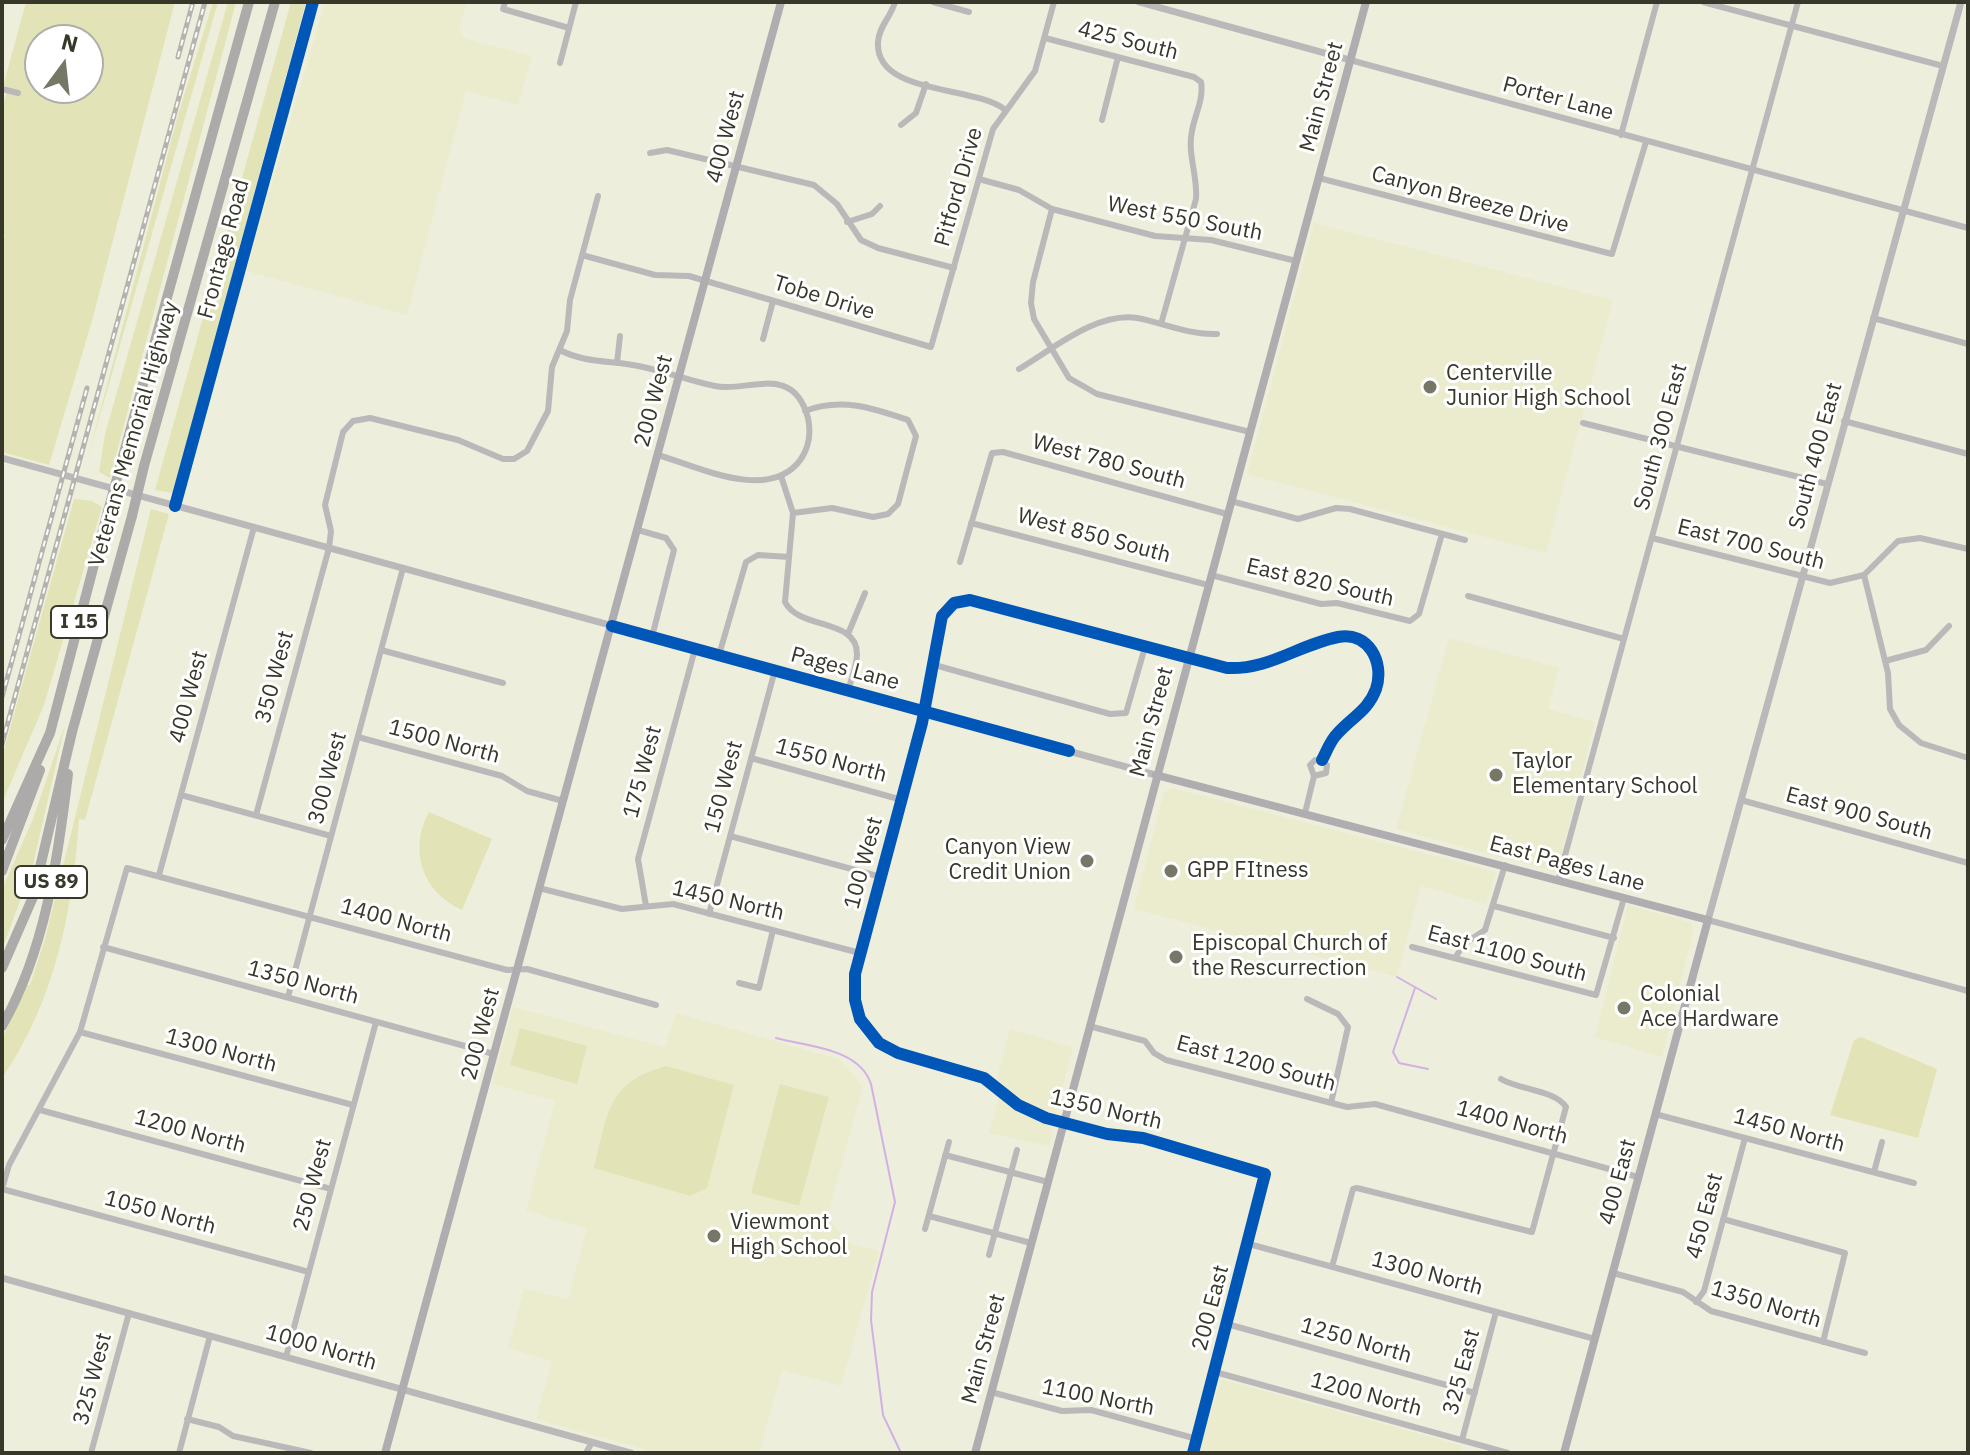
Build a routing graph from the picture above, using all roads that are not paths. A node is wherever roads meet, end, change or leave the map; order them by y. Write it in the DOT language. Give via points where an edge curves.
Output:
graph roads {
  1 [pos="249,2"];
  2 [pos="275,2"];
  3 [pos="313,2"];
  4 [pos="576,2"];
  5 [pos="781,2"];
  6 [pos="895,2"];
  7 [pos="933,2"];
  8 [pos="1054,2"];
  9 [pos="1139,2"];
  10 [pos="1366,2"];
  11 [pos="1657,2"];
  12 [pos="1703,2"];
  13 [pos="1798,2"];
  14 [pos="1961,2"];
  15 [pos="504,6"];
  16 [pos="969,12"];
  17 [pos="1792,26"];
  18 [pos="569,28"];
  19 [pos="1045,38"];
  20 [pos="1118,57"];
  21 [pos="1350,60"];
  22 [pos="560,63"];
  23 [pos="1943,66"];
  24 [pos="926,84"];
  25 [pos="2,89"];
  26 [pos="18,93"];
  27 [pos="1004,109"];
  28 [pos="1102,120"];
  29 [pos="901,125"];
  30 [pos="1621,135"];
  31 [pos="1646,142"];
  32 [pos="650,153"];
  33 [pos="737,166"];
  34 [pos="1752,171"];
  35 [pos="1319,178"];
  36 [pos="979,179"];
  37 [pos="598,196"];
  38 [pos="880,206"];
  39 [pos="1052,209"];
  40 [pos="1902,211"];
  41 [pos="847,222"];
  42 [pos="1968,228"];
  43 [pos="1186,238"];
  44 [pos="582,255"];
  45 [pos="1296,261"];
  46 [pos="954,268"];
  47 [pos="706,282"];
  48 [pos="773,301"];
  49 [pos="1873,318"];
  50 [pos="1161,324"];
  51 [pos="1217,334"];
  52 [pos="620,336"];
  53 [pos="763,339"];
  54 [pos="1968,344"];
  55 [pos="931,347"];
  56 [pos="560,350"];
  57 [pos="1051,350"];
  58 [pos="617,363"];
  59 [pos="1019,369"];
  60 [pos="680,377"];
  61 [pos="805,411"];
  62 [pos="1844,421"];
  63 [pos="1583,423"];
  64 [pos="1250,432"];
  65 [pos="1677,445"];
  66 [pos="1968,454"];
  67 [pos="658,455"];
  68 [pos="2,458"];
  69 [pos="781,476"];
  70 [pos="1827,484"];
  71 [pos="1231,501"];
  72 [pos="175,506"];
  73 [pos="793,513"];
  74 [pos="1227,514"];
  75 [pos="971,523"];
  76 [pos="254,527"];
  77 [pos="638,530"];
  78 [pos="1442,534"];
  79 [pos="1652,538"];
  80 [pos="1465,540"];
  81 [pos="329,548"];
  82 [pos="1968,549"];
  83 [pos="789,557"];
  84 [pos="960,562"];
  85 [pos="403,568"];
  86 [pos="1864,575"];
  87 [pos="1802,577"];
  88 [pos="1210,580"];
  89 [pos="865,593"];
  90 [pos="1468,596"];
  91 [pos="612,626"];
  92 [pos="1949,626"];
  93 [pos="848,634"];
  94 [pos="652,637"];
  95 [pos="1624,639"];
  96 [pos="1145,647"];
  97 [pos="695,649"];
  98 [pos="381,650"];
  99 [pos="719,655"];
  100 [pos="1188,658"];
  101 [pos="1885,661"];
  102 [pos="931,664"];
  103 [pos="775,670"];
  104 [pos="503,683"];
  105 [pos="848,691"];
  106 [pos="925,712"];
  107 [pos="72,732"];
  108 [pos="50,733"];
  109 [pos="358,737"];
  110 [pos="751,758"];
  111 [pos="1968,758"];
  112 [pos="1322,760"];
  113 [pos="1156,775"];
  114 [pos="1314,776"];
  115 [pos="181,795"];
  116 [pos="902,800"];
  117 [pos="1741,800"];
  118 [pos="563,801"];
  119 [pos="1305,813"];
  120 [pos="256,815"];
  121 [pos="331,836"];
  122 [pos="730,836"];
  123 [pos="2,840"];
  124 [pos="1968,863"];
  125 [pos="1505,865"];
  126 [pos="2,871"];
  127 [pos="159,875"];
  128 [pos="881,877"];
  129 [pos="1558,881"];
  130 [pos="539,888"];
  131 [pos="1624,898"];
  132 [pos="646,906"];
  133 [pos="1494,906"];
  134 [pos="709,914"];
  135 [pos="310,916"];
  136 [pos="1708,920"];
  137 [pos="773,930"];
  138 [pos="1614,938"];
  139 [pos="103,947"];
  140 [pos="1412,947"];
  141 [pos="860,953"];
  142 [pos="1455,958"];
  143 [pos="2,968"];
  144 [pos="517,970"];
  145 [pos="739,983"];
  146 [pos="1968,991"];
  147 [pos="288,997"];
  148 [pos="1307,999"];
  149 [pos="656,1005"];
  150 [pos="376,1022"];
  151 [pos="864,1025"];
  152 [pos="2,1026"];
  153 [pos="1089,1026"];
  154 [pos="80,1032"];
  155 [pos="494,1054"];
  156 [pos="1501,1079"];
  157 [pos="1331,1103"];
  158 [pos="1375,1104"];
  159 [pos="353,1105"];
  160 [pos="40,1110"];
  161 [pos="1655,1114"];
  162 [pos="1063,1123"];
  163 [pos="1745,1138"];
  164 [pos="949,1142"];
  165 [pos="1882,1142"];
  166 [pos="1017,1150"];
  167 [pos="1555,1154"];
  168 [pos="945,1155"];
  169 [pos="1011,1172"];
  170 [pos="1874,1172"];
  171 [pos="1265,1174"];
  172 [pos="1638,1177"];
  173 [pos="1048,1182"];
  174 [pos="1914,1183"];
  175 [pos="2,1189"];
  176 [pos="331,1189"];
  177 [pos="929,1216"];
  178 [pos="1723,1219"];
  179 [pos="925,1229"];
  180 [pos="995,1233"];
  181 [pos="1031,1243"];
  182 [pos="1249,1244"];
  183 [pos="989,1255"];
  184 [pos="1332,1267"];
  185 [pos="309,1272"];
  186 [pos="1613,1273"];
  187 [pos="2,1278"];
  188 [pos="1696,1302"];
  189 [pos="1496,1312"];
  190 [pos="129,1313"];
  191 [pos="1227,1324"];
  192 [pos="210,1336"];
  193 [pos="1595,1339"];
  194 [pos="1823,1342"];
  195 [pos="1865,1353"];
  196 [pos="286,1357"];
  197 [pos="1215,1372"];
  198 [pos="402,1390"];
  199 [pos="991,1392"];
  200 [pos="1475,1393"];
  201 [pos="187,1419"];
  202 [pos="1197,1439"];
  203 [pos="1462,1440"];
  204 [pos="592,1442"];
  205 [pos="272,1445"];
  206 [pos="91,1453"];
  207 [pos="179,1453"];
  208 [pos="270,1453"];
  209 [pos="311,1453"];
  210 [pos="385,1453"];
  211 [pos="586,1453"];
  212 [pos="631,1453"];
  213 [pos="975,1453"];
  214 [pos="1193,1453"];
  215 [pos="1508,1453"];
  216 [pos="1564,1453"];
  1 -- 108 [label="highway, Veterans Memorial Highway / I 15, bridge"];
  2 -- 107 [label="highway, Veterans Memorial Highway / I 15, bridge"];
  3 -- 72 [label="street, Frontage Road"];
  4 -- 18 [label="street"];
  5 -- 33 [label="main road, 400 West"];
  6 -- 24 [label="street" via="880,29 882,61 906,82"];
  7 -- 16 [label="street"];
  8 -- 19 [label="street, Pitford Drive"];
  9 -- 21 [label="street, Porter Lane"];
  10 -- 21 [label="main road, Main Street"];
  11 -- 30 [label="street"];
  12 -- 17 [label="street"];
  13 -- 17 [label="street, South 300 East"];
  14 -- 23 [label="street, South 400 East"];
  15 -- 18 [label="street"];
  17 -- 23 [label="street"];
  17 -- 34 [label="street, South 300 East"];
  18 -- 22 [label="street"];
  19 -- 20 [label="street, 425 South"];
  19 -- 27 [label="street, Pitford Drive" via="1035,71"];
  20 -- 28 [label="street"];
  20 -- 43 [label="street, 425 South" via="1201,82 1190,155 1196,199"];
  21 -- 30 [label="street, Porter Lane"];
  21 -- 35 [label="main road, Main Street"];
  23 -- 40 [label="street, South 400 East"];
  24 -- 27 [label="street" via="991,99"];
  24 -- 29 [label="street" via="916,113"];
  25 -- 26 [label="street"];
  27 -- 36 [label="street, Pitford Drive"];
  30 -- 31 [label="street, Porter Lane"];
  31 -- 34 [label="street, Porter Lane"];
  31 -- 35 [label="street, Canyon Breeze Drive" via="1612,254"];
  32 -- 33 [label="street" via="667,150"];
  33 -- 41 [label="street" via="826,192"];
  33 -- 47 [label="main road, 400 West"];
  34 -- 40 [label="street, Porter Lane"];
  34 -- 65 [label="street, South 300 East"];
  35 -- 45 [label="main road, Main Street"];
  36 -- 39 [label="street, West 550 South" via="1019,190"];
  36 -- 46 [label="street, Pitford Drive"];
  37 -- 44 [label="street"];
  38 -- 41 [label="street"];
  39 -- 43 [label="street, West 550 South" via="1155,236"];
  39 -- 57 [label="street" via="1031,303"];
  40 -- 42 [label="street, Porter Lane"];
  40 -- 49 [label="street, South 400 East"];
  41 -- 46 [label="street" via="861,240 878,248"];
  43 -- 45 [label="street, West 550 South"];
  43 -- 50 [label="street"];
  44 -- 47 [label="street, Tobe Drive" via="655,275"];
  44 -- 56 [label="street"];
  45 -- 64 [label="main road, Main Street"];
  46 -- 55 [label="street, Pitford Drive"];
  47 -- 48 [label="street, Tobe Drive"];
  47 -- 60 [label="main road, 200 West"];
  48 -- 53 [label="street"];
  48 -- 55 [label="street, Tobe Drive"];
  49 -- 54 [label="street"];
  49 -- 62 [label="street, South 400 East"];
  50 -- 51 [label="street"];
  50 -- 57 [label="street" via="1118,317"];
  52 -- 58 [label="street"];
  56 -- 58 [label="street" via="581,359"];
  56 -- 81 [label="street, 350 West" via="550,373 547,416 529,449 514,459 370,418 347,426 325,501"];
  57 -- 59 [label="street"];
  57 -- 64 [label="street" via="1069,378 1097,394"];
  58 -- 60 [label="street"];
  60 -- 61 [label="street" via="723,387 774,384 794,395"];
  60 -- 67 [label="main road, 200 West"];
  61 -- 69 [label="street" via="806,449"];
  61 -- 73 [label="street" via="849,403 906,419 916,436 898,504 888,514 873,517 832,508"];
  62 -- 66 [label="street"];
  62 -- 70 [label="street, South 400 East"];
  63 -- 65 [label="street"];
  64 -- 71 [label="main road, Main Street"];
  65 -- 70 [label="street"];
  65 -- 79 [label="street, South 300 East"];
  67 -- 69 [label="street" via="752,481"];
  67 -- 77 [label="main road, 200 West"];
  68 -- 72 [label="street, Pages Lane"];
  69 -- 73 [label="street"];
  70 -- 87 [label="street, South 400 East"];
  71 -- 74 [label="main road, Main Street"];
  71 -- 78 [label="street" via="1298,519 1350,509"];
  72 -- 76 [label="street, Pages Lane"];
  73 -- 83 [label="street"];
  74 -- 75 [label="street, West 780 South" via="1003,452 992,453"];
  74 -- 88 [label="main road, Main Street"];
  75 -- 84 [label="street"];
  75 -- 88 [label="street, West 850 South"];
  76 -- 81 [label="street, Pages Lane"];
  76 -- 115 [label="street, 400 West"];
  77 -- 91 [label="main road, 200 West"];
  77 -- 94 [label="street" via="666,538 674,550"];
  78 -- 80 [label="street"];
  78 -- 88 [label="street, East 820 South" via="1414,621"];
  79 -- 87 [label="street, East 700 South"];
  79 -- 95 [label="street, South 300 East"];
  81 -- 85 [label="street, Pages Lane"];
  81 -- 120 [label="street, 350 West"];
  82 -- 86 [label="street" via="1920,538 1898,541"];
  83 -- 93 [label="street" via="789,610"];
  83 -- 99 [label="street" via="754,556 746,562"];
  85 -- 91 [label="street, Pages Lane"];
  85 -- 98 [label="street, 300 West"];
  86 -- 87 [label="street, East 700 South" via="1841,584"];
  86 -- 101 [label="street"];
  87 -- 117 [label="street, South 400 East"];
  88 -- 100 [label="main road, Main Street"];
  89 -- 93 [label="street"];
  90 -- 95 [label="street"];
  91 -- 94 [label="street, Pages Lane"];
  91 -- 118 [label="main road, 200 West"];
  92 -- 101 [label="street" via="1926,650"];
  93 -- 105 [label="street" via="857,654"];
  94 -- 97 [label="street, Pages Lane"];
  95 -- 129 [label="street, South 300 East"];
  96 -- 100 [label="street, 100 West"];
  96 -- 102 [label="street, 100 West" via="970,600 954,603 942,616"];
  96 -- 102 [label="street" via="1126,713 1110,714"];
  97 -- 99 [label="street, Pages Lane"];
  97 -- 132 [label="street, 175 West" via="638,859"];
  98 -- 104 [label="street"];
  98 -- 109 [label="street, 300 West"];
  99 -- 103 [label="street, Pages Lane"];
  100 -- 112 [label="street, 100 West" via="1244,669 1340,637 1353,637 1370,648 1379,668 1377,686 1366,709 1333,737"];
  100 -- 113 [label="main road, Main Street"];
  101 -- 111 [label="street" via="1890,709 1899,725 1921,743"];
  102 -- 106 [label="street, 100 West"];
  103 -- 105 [label="street, Pages Lane"];
  103 -- 110 [label="street, 150 West"];
  105 -- 106 [label="street, Pages Lane"];
  106 -- 113 [label="street, Pages Lane"];
  106 -- 116 [label="street, 100 West"];
  107 -- 143 [label="highway, Veterans Memorial Highway / I 15" via="33,897"];
  107 -- 152 [label="highway, US 89" via="46,907"];
  108 -- 123 [label="highway, Veterans Memorial Highway / I 15"];
  108 -- 126 [label="highway, US 89"];
  109 -- 118 [label="street, 1500 North" via="502,776 527,791"];
  109 -- 121 [label="street, 300 West"];
  110 -- 116 [label="street, 1550 North"];
  110 -- 122 [label="street, 150 West"];
  112 -- 114 [label="street" via="1310,765"];
  112 -- 114 [label="street" via="1326,773"];
  113 -- 119 [label="main road, East Pages Lane"];
  113 -- 153 [label="main road, Main Street"];
  114 -- 119 [label="street"];
  115 -- 120 [label="street"];
  115 -- 127 [label="street, 400 West"];
  116 -- 128 [label="street, 100 West"];
  117 -- 124 [label="street, East 900 South"];
  117 -- 136 [label="street, South 400 East"];
  118 -- 130 [label="main road, 200 West"];
  119 -- 125 [label="main road, East Pages Lane"];
  120 -- 121 [label="street"];
  121 -- 135 [label="street, 300 West"];
  122 -- 128 [label="street"];
  122 -- 134 [label="street, 150 West"];
  125 -- 129 [label="main road, East Pages Lane"];
  125 -- 133 [label="street"];
  127 -- 135 [label="street, 1400 North"];
  127 -- 139 [label="street, 1400 North" via="127,868"];
  128 -- 141 [label="street, 100 West"];
  129 -- 131 [label="main road, East Pages Lane"];
  130 -- 132 [label="street, 1450 North" via="616,908"];
  130 -- 144 [label="main road, 200 West"];
  131 -- 136 [label="main road, East Pages Lane"];
  131 -- 138 [label="street"];
  132 -- 134 [label="street, 1450 North" via="668,904"];
  133 -- 138 [label="street"];
  133 -- 142 [label="street" via="1485,930 1464,944"];
  134 -- 137 [label="street, 1450 North"];
  135 -- 144 [label="street, 1400 North"];
  135 -- 147 [label="street, 300 West"];
  136 -- 146 [label="street, East Pages Lane"];
  136 -- 161 [label="main road, 400 East"];
  137 -- 141 [label="street, 1450 North"];
  137 -- 145 [label="street" via="759,988"];
  138 -- 142 [label="street, East 1100 South" via="1593,996"];
  139 -- 147 [label="street, 1350 North"];
  139 -- 154 [label="street"];
  140 -- 142 [label="street, East 1100 South"];
  141 -- 151 [label="street, 100 West" via="854,987"];
  144 -- 149 [label="street, 1400 North"];
  144 -- 155 [label="main road, 200 West"];
  147 -- 150 [label="street, 1350 North"];
  148 -- 157 [label="street" via="1338,1014 1348,1027"];
  150 -- 155 [label="street, 1350 North"];
  150 -- 159 [label="street, 250 West"];
  151 -- 162 [label="street, 1350 North" via="879,1043 898,1053 984,1078 1025,1109"];
  153 -- 157 [label="street, East 1200 South" via="1145,1041 1161,1058"];
  153 -- 162 [label="main road, Main Street"];
  154 -- 159 [label="street, 1300 North"];
  154 -- 160 [label="street"];
  155 -- 198 [label="main road, 200 West"];
  156 -- 167 [label="street" via="1565,1104"];
  157 -- 158 [label="street, East 1200 South"];
  158 -- 167 [label="street, 1400 North"];
  159 -- 176 [label="street, 250 West"];
  160 -- 175 [label="street" via="9,1165"];
  160 -- 176 [label="street, 1200 North"];
  161 -- 163 [label="street, 1450 North"];
  161 -- 172 [label="main road, 400 East"];
  162 -- 171 [label="street, 1350 North" via="1143,1138"];
  162 -- 173 [label="main road, Main Street"];
  163 -- 170 [label="street, 1450 North"];
  163 -- 178 [label="street, 450 East"];
  164 -- 168 [label="street"];
  165 -- 170 [label="street"];
  166 -- 169 [label="street"];
  167 -- 172 [label="street, 1400 North"];
  167 -- 184 [label="street" via="1532,1232 1353,1189"];
  168 -- 169 [label="street"];
  168 -- 177 [label="street"];
  169 -- 173 [label="street"];
  169 -- 180 [label="street"];
  170 -- 174 [label="street, 1450 North"];
  171 -- 182 [label="street, 200 East"];
  172 -- 186 [label="main road, 400 East"];
  173 -- 181 [label="main road, Main Street"];
  175 -- 185 [label="street, 1050 North"];
  176 -- 185 [label="street, 250 West"];
  177 -- 179 [label="street"];
  177 -- 180 [label="street"];
  178 -- 188 [label="street, 450 East" via="1704,1291"];
  178 -- 194 [label="street" via="1845,1253"];
  180 -- 181 [label="street"];
  180 -- 183 [label="street"];
  181 -- 199 [label="main road, Main Street"];
  182 -- 184 [label="street, 1300 North"];
  182 -- 191 [label="street, 200 East"];
  184 -- 189 [label="street, 1300 North"];
  185 -- 196 [label="street, 250 West"];
  186 -- 188 [label="street, 1350 North" via="1683,1292"];
  186 -- 193 [label="main road, 400 East"];
  187 -- 190 [label="street, 1000 North"];
  188 -- 194 [label="street, 1350 North" via="1711,1311"];
  189 -- 193 [label="street, 1300 North"];
  189 -- 200 [label="street, 325 East"];
  190 -- 192 [label="street, 1000 North"];
  190 -- 206 [label="street, 325 West"];
  191 -- 197 [label="street, 200 East"];
  191 -- 200 [label="street, 1250 North"];
  192 -- 196 [label="street, 1000 North"];
  192 -- 201 [label="street"];
  193 -- 216 [label="main road, 400 East"];
  194 -- 195 [label="street, 1350 North"];
  196 -- 198 [label="street, 1000 North"];
  197 -- 202 [label="street, 200 East"];
  197 -- 203 [label="street, 1200 North"];
  198 -- 204 [label="street, 1000 North"];
  198 -- 210 [label="main road, 200 West"];
  199 -- 202 [label="street, 1100 North" via="1062,1411 1091,1410"];
  199 -- 213 [label="main road, Main Street"];
  200 -- 203 [label="street, 325 East"];
  201 -- 205 [label="street"];
  201 -- 207 [label="street"];
  202 -- 214 [label="street, 200 East"];
  203 -- 215 [label="street, 1200 North"];
  204 -- 211 [label="street"];
  204 -- 212 [label="street, 1000 North"];
  205 -- 208 [label="street"];
  205 -- 209 [label="street"];
}
